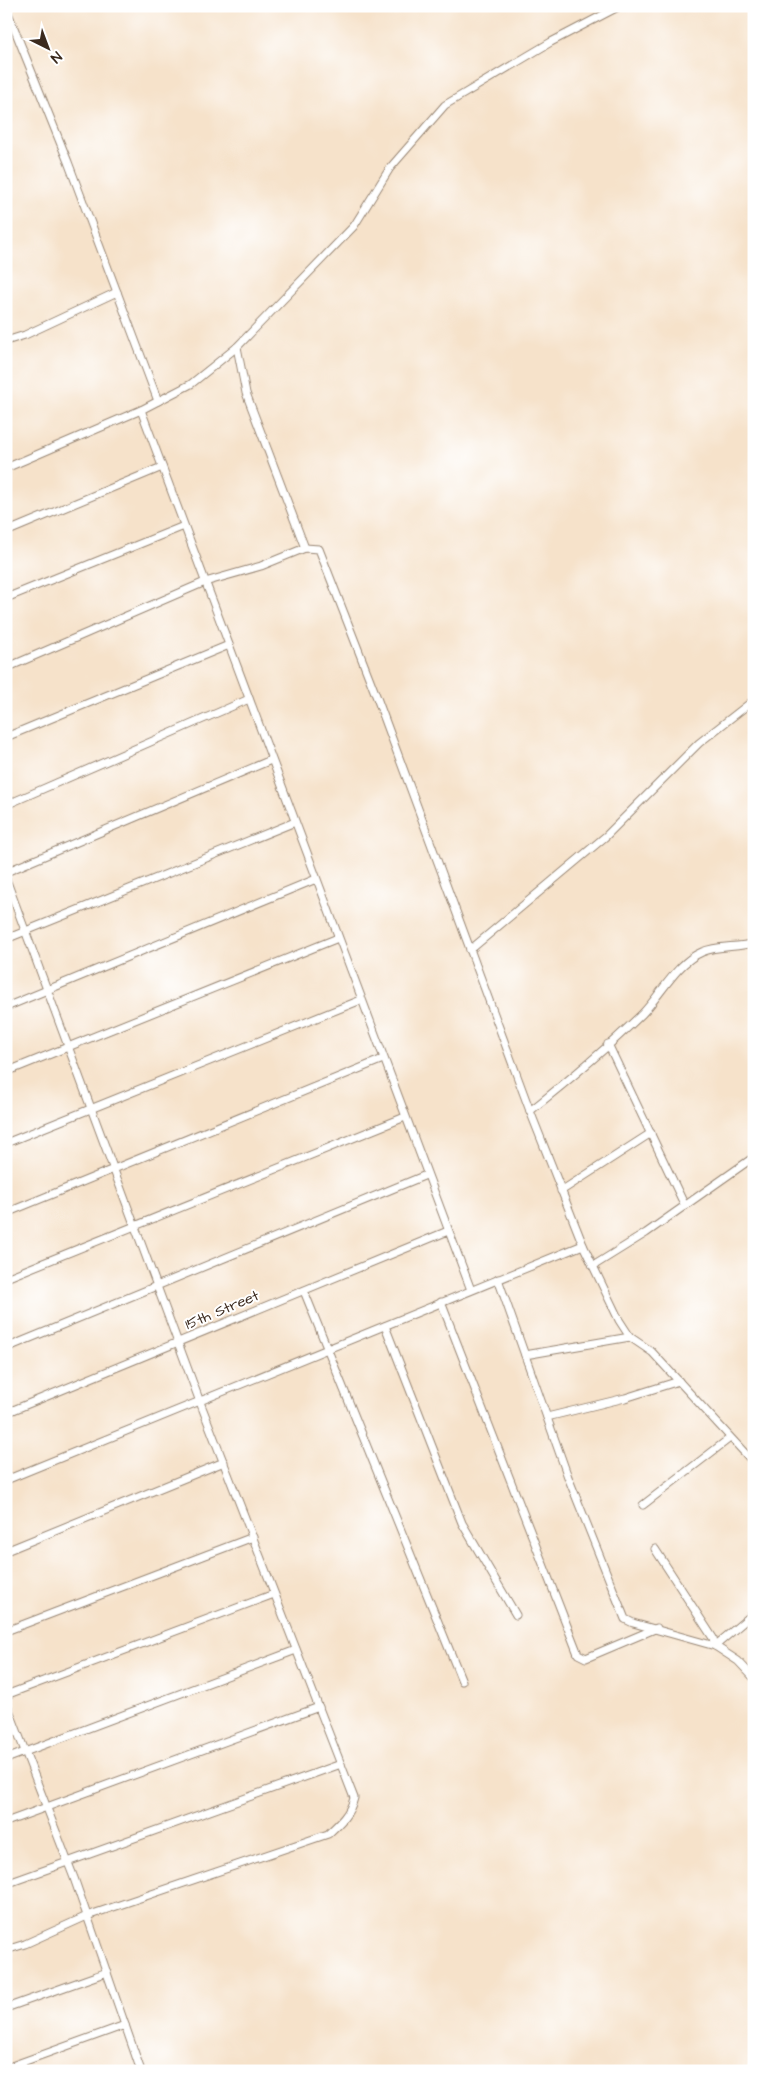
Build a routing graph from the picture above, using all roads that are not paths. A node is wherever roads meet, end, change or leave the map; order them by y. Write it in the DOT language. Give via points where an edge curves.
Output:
graph roads {
  1 [pos="620,6"];
  2 [pos="6,8"];
  3 [pos="117,292"];
  4 [pos="6,341"];
  5 [pos="237,347"];
  6 [pos="158,401"];
  7 [pos="141,410"];
  8 [pos="162,467"];
  9 [pos="6,468"];
  10 [pos="184,526"];
  11 [pos="6,532"];
  12 [pos="305,548"];
  13 [pos="205,582"];
  14 [pos="6,598"];
  15 [pos="229,645"];
  16 [pos="6,668"];
  17 [pos="249,699"];
  18 [pos="754,700"];
  19 [pos="6,737"];
  20 [pos="272,760"];
  21 [pos="6,805"];
  22 [pos="295,822"];
  23 [pos="6,872"];
  24 [pos="6,879"];
  25 [pos="316,879"];
  26 [pos="26,931"];
  27 [pos="338,938"];
  28 [pos="6,939"];
  29 [pos="754,943"];
  30 [pos="470,950"];
  31 [pos="48,990"];
  32 [pos="361,1000"];
  33 [pos="6,1007"];
  34 [pos="608,1044"];
  35 [pos="69,1046"];
  36 [pos="383,1059"];
  37 [pos="6,1072"];
  38 [pos="92,1108"];
  39 [pos="530,1111"];
  40 [pos="405,1117"];
  41 [pos="651,1133"];
  42 [pos="6,1143"];
  43 [pos="754,1157"];
  44 [pos="113,1169"];
  45 [pos="426,1175"];
  46 [pos="562,1191"];
  47 [pos="685,1206"];
  48 [pos="6,1213"];
  49 [pos="135,1227"];
  50 [pos="448,1231"];
  51 [pos="583,1245"];
  52 [pos="593,1266"];
  53 [pos="6,1278"];
  54 [pos="498,1279"];
  55 [pos="157,1286"];
  56 [pos="471,1290"];
  57 [pos="304,1291"];
  58 [pos="441,1302"];
  59 [pos="385,1326"];
  60 [pos="630,1338"];
  61 [pos="178,1343"];
  62 [pos="6,1348"];
  63 [pos="327,1349"];
  64 [pos="525,1355"];
  65 [pos="679,1381"];
  66 [pos="200,1402"];
  67 [pos="6,1413"];
  68 [pos="547,1417"];
  69 [pos="730,1438"];
  70 [pos="224,1462"];
  71 [pos="754,1464"];
  72 [pos="6,1480"];
  73 [pos="643,1505"];
  74 [pos="253,1537"];
  75 [pos="655,1549"];
  76 [pos="6,1551"];
  77 [pos="274,1594"];
  78 [pos="754,1613"];
  79 [pos="516,1615"];
  80 [pos="657,1628"];
  81 [pos="6,1631"];
  82 [pos="716,1646"];
  83 [pos="296,1650"];
  84 [pos="754,1678"];
  85 [pos="462,1681"];
  86 [pos="6,1695"];
  87 [pos="6,1702"];
  88 [pos="319,1707"];
  89 [pos="25,1752"];
  90 [pos="6,1759"];
  91 [pos="341,1764"];
  92 [pos="46,1807"];
  93 [pos="6,1822"];
  94 [pos="68,1863"];
  95 [pos="6,1884"];
  96 [pos="87,1916"];
  97 [pos="6,1950"];
  98 [pos="107,1972"];
  99 [pos="6,2008"];
  100 [pos="125,2025"];
  101 [pos="6,2068"];
  102 [pos="140,2071"];
  1 -- 5 [label="street" via="444,105 390,168 354,226"];
  2 -- 3 [label="street"];
  3 -- 4 [label="street"];
  3 -- 6 [label="street"];
  5 -- 6 [label="street" via="191,384"];
  5 -- 12 [label="street" via="246,394"];
  6 -- 7 [label="street"];
  7 -- 8 [label="street"];
  7 -- 9 [label="street"];
  8 -- 10 [label="street"];
  8 -- 11 [label="street"];
  10 -- 13 [label="street"];
  10 -- 14 [label="street"];
  12 -- 13 [label="street" via="261,566"];
  12 -- 30 [label="street" via="318,549 381,707"];
  13 -- 15 [label="street"];
  13 -- 16 [label="street"];
  15 -- 17 [label="street"];
  15 -- 19 [label="street"];
  17 -- 20 [label="street"];
  17 -- 21 [label="street"];
  18 -- 30 [label="street" via="699,743 606,836"];
  20 -- 22 [label="street"];
  20 -- 23 [label="street"];
  22 -- 25 [label="street"];
  22 -- 26 [label="street"];
  24 -- 26 [label="street"];
  25 -- 27 [label="street"];
  25 -- 31 [label="street"];
  26 -- 28 [label="street"];
  26 -- 31 [label="street"];
  27 -- 32 [label="street"];
  27 -- 35 [label="street"];
  29 -- 34 [label="street" via="700,952 680,968 643,1013"];
  30 -- 39 [label="street"];
  31 -- 33 [label="street"];
  31 -- 35 [label="street"];
  32 -- 36 [label="street"];
  32 -- 38 [label="street"];
  34 -- 39 [label="street"];
  34 -- 41 [label="street"];
  35 -- 37 [label="street"];
  35 -- 38 [label="street"];
  36 -- 40 [label="street"];
  36 -- 44 [label="street"];
  38 -- 42 [label="street"];
  38 -- 44 [label="street"];
  39 -- 46 [label="street"];
  40 -- 45 [label="street"];
  40 -- 49 [label="street"];
  41 -- 46 [label="street"];
  41 -- 47 [label="street"];
  43 -- 47 [label="street"];
  44 -- 48 [label="street"];
  44 -- 49 [label="street"];
  45 -- 50 [label="street"];
  45 -- 55 [label="street"];
  46 -- 51 [label="street"];
  47 -- 52 [label="street"];
  49 -- 53 [label="street"];
  49 -- 55 [label="street"];
  50 -- 56 [label="street"];
  50 -- 57 [label="street, 15th Street"];
  51 -- 52 [label="street"];
  51 -- 54 [label="street"];
  52 -- 60 [label="street"];
  54 -- 56 [label="street"];
  54 -- 64 [label="street"];
  55 -- 61 [label="street"];
  55 -- 62 [label="street"];
  56 -- 58 [label="street"];
  57 -- 61 [label="street, 15th Street"];
  57 -- 63 [label="street"];
  58 -- 59 [label="street"];
  58 -- 80 [label="street" via="578,1654 586,1658"];
  59 -- 63 [label="street"];
  59 -- 79 [label="street" via="462,1523"];
  60 -- 64 [label="street"];
  60 -- 65 [label="street" via="652,1352"];
  61 -- 66 [label="street"];
  61 -- 67 [label="street, 15th Street"];
  63 -- 66 [label="street"];
  63 -- 85 [label="street"];
  64 -- 68 [label="street"];
  65 -- 68 [label="street"];
  65 -- 69 [label="street"];
  66 -- 70 [label="street"];
  66 -- 72 [label="street"];
  68 -- 80 [label="street" via="625,1618"];
  69 -- 71 [label="street"];
  69 -- 73 [label="street"];
  70 -- 74 [label="street"];
  70 -- 76 [label="street"];
  74 -- 77 [label="street"];
  74 -- 81 [label="street"];
  75 -- 82 [label="street"];
  77 -- 83 [label="street"];
  77 -- 86 [label="street"];
  78 -- 82 [label="street"];
  80 -- 82 [label="street"];
  82 -- 84 [label="street" via="738,1661"];
  83 -- 88 [label="street"];
  83 -- 89 [label="street"];
  87 -- 89 [label="street"];
  88 -- 91 [label="street"];
  88 -- 92 [label="street"];
  89 -- 90 [label="street"];
  89 -- 92 [label="street"];
  91 -- 94 [label="street"];
  91 -- 96 [label="street" via="354,1798 352,1809 328,1834"];
  92 -- 93 [label="street"];
  92 -- 94 [label="street"];
  94 -- 95 [label="street"];
  94 -- 96 [label="street"];
  96 -- 97 [label="street"];
  96 -- 98 [label="street"];
  98 -- 99 [label="street"];
  98 -- 100 [label="street"];
  100 -- 101 [label="street"];
  100 -- 102 [label="street"];
}
